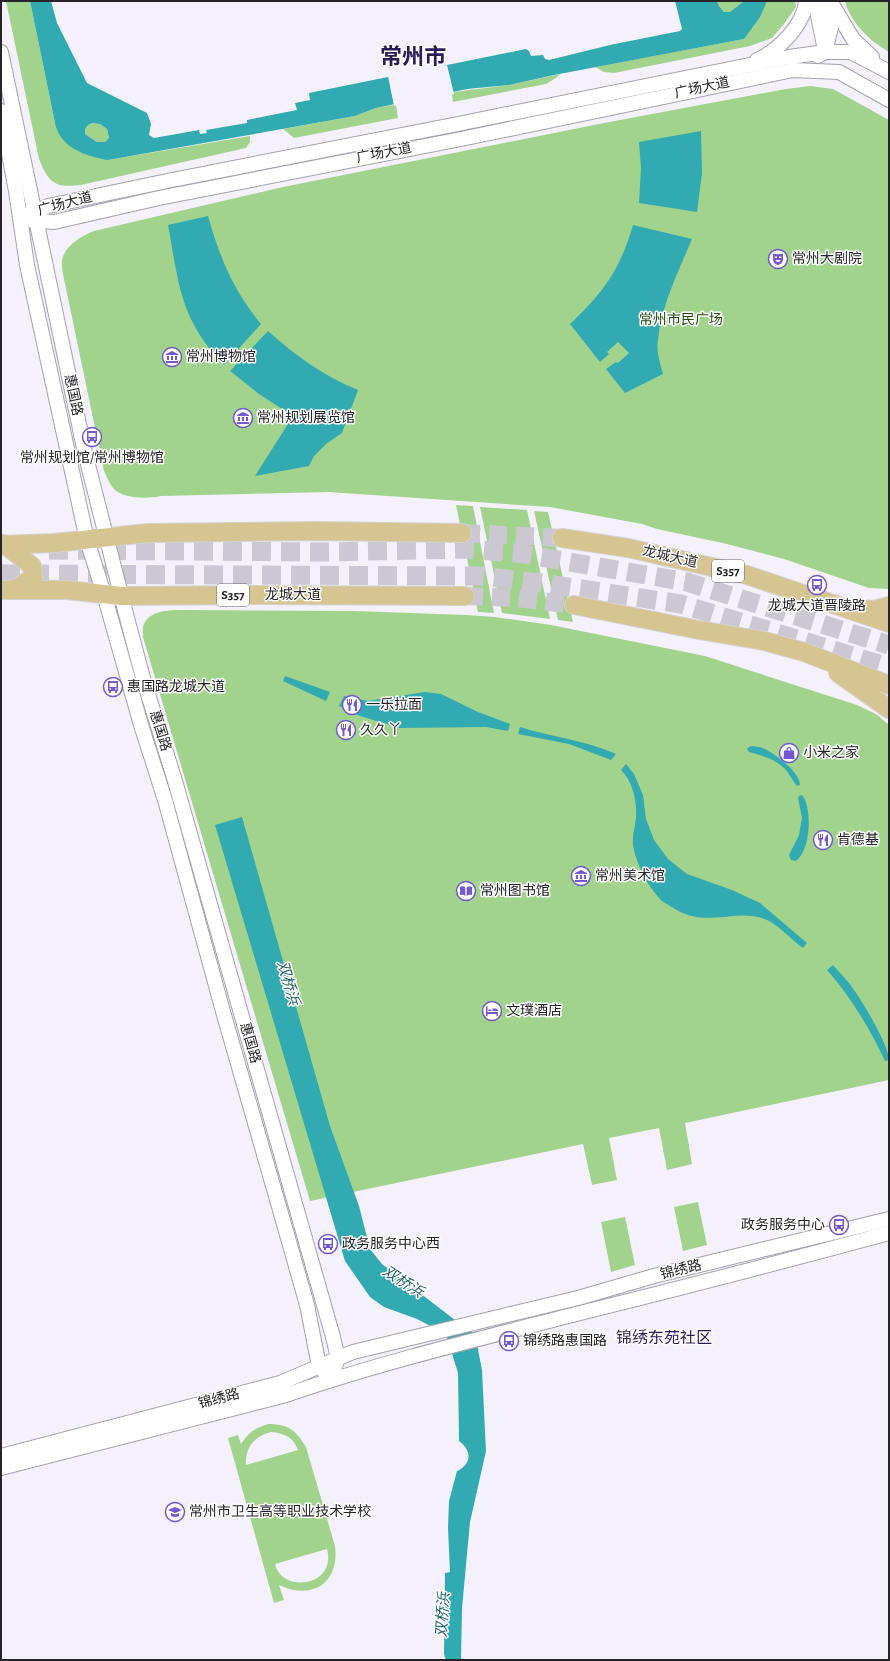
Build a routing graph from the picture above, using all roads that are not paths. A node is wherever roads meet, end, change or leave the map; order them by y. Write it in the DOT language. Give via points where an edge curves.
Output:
graph roads {
  1 [pos="806,1"];
  2 [pos="815,1"];
  3 [pos="830,1"];
  4 [pos="1,52"];
  5 [pos="825,52"];
  6 [pos="742,66"];
  7 [pos="793,70"];
  8 [pos="888,71"];
  9 [pos="840,72"];
  10 [pos="889,100"];
  11 [pos="1,111"];
  12 [pos="35,216"];
  13 [pos="20,218"];
  14 [pos="462,533"];
  15 [pos="106,537"];
  16 [pos="562,538"];
  17 [pos="87,540"];
  18 [pos="2,545"];
  19 [pos="7,590"];
  20 [pos="104,594"];
  21 [pos="121,596"];
  22 [pos="465,596"];
  23 [pos="574,605"];
  24 [pos="889,606"];
  25 [pos="843,608"];
  26 [pos="889,623"];
  27 [pos="804,652"];
  28 [pos="889,685"];
  29 [pos="889,709"];
  30 [pos="889,1219"];
  31 [pos="889,1233"];
  32 [pos="338,1358"];
  33 [pos="319,1366"];
  34 [pos="331,1380"];
  35 [pos="1,1456"];
  36 [pos="1,1468"];
  1 -- 6 [label="street" via="797,25 782,44 763,57"];
  2 -- 5 [label="street"];
  3 -- 5 [label="street" via="832,22"];
  3 -- 8 [label="street" via="853,39"];
  4 -- 12 [label="street, 惠国路"];
  5 -- 6 [label="street, 广场大道"];
  5 -- 7 [label="street"];
  5 -- 8 [label="street, 广场大道" via="851,52"];
  5 -- 9 [label="street"];
  6 -- 12 [label="street, 广场大道" via="48,206"];
  7 -- 9 [label="street, 广场大道"];
  7 -- 12 [label="street, 广场大道" via="159,198 54,222"];
  9 -- 10 [label="street, 广场大道"];
  11 -- 13 [label="street"];
  12 -- 13 [label="street, 广场大道"];
  12 -- 15 [label="street, 惠国路" via="85,453"];
  13 -- 17 [label="street" via="38,318"];
  14 -- 15 [label="main road" via="316,531 148,533"];
  15 -- 17 [label="main road"];
  15 -- 21 [label="street, 惠国路"];
  16 -- 25 [label="main road, 龙城大道 / S357" via="628,548 747,575"];
  17 -- 18 [label="main road"];
  17 -- 20 [label="street"];
  18 -- 19 [label="main road" via="32,566 33,578"];
  19 -- 20 [label="main road, 龙城大道 / S357" via="67,590"];
  20 -- 21 [label="main road, 龙城大道 / S357"];
  20 -- 33 [label="street" via="165,800 307,1305"];
  21 -- 22 [label="main road, 龙城大道 / S357"];
  21 -- 32 [label="street, 惠国路"];
  23 -- 27 [label="main road" via="764,641"];
  24 -- 25 [label="main road" via="874,610"];
  25 -- 26 [label="main road, 龙城大道 / S357"];
  27 -- 28 [label="main road"];
  27 -- 29 [label="main road"];
  30 -- 32 [label="street, 锦绣路" via="654,1276 578,1298 353,1352"];
  31 -- 34 [label="street, 锦绣路" via="435,1349"];
  32 -- 33 [label="street, 锦绣路"];
  32 -- 34 [label="street"];
  33 -- 34 [label="street"];
  33 -- 35 [label="street, 锦绣路" via="280,1383"];
  34 -- 36 [label="street, 锦绣路" via="286,1395"];
}
